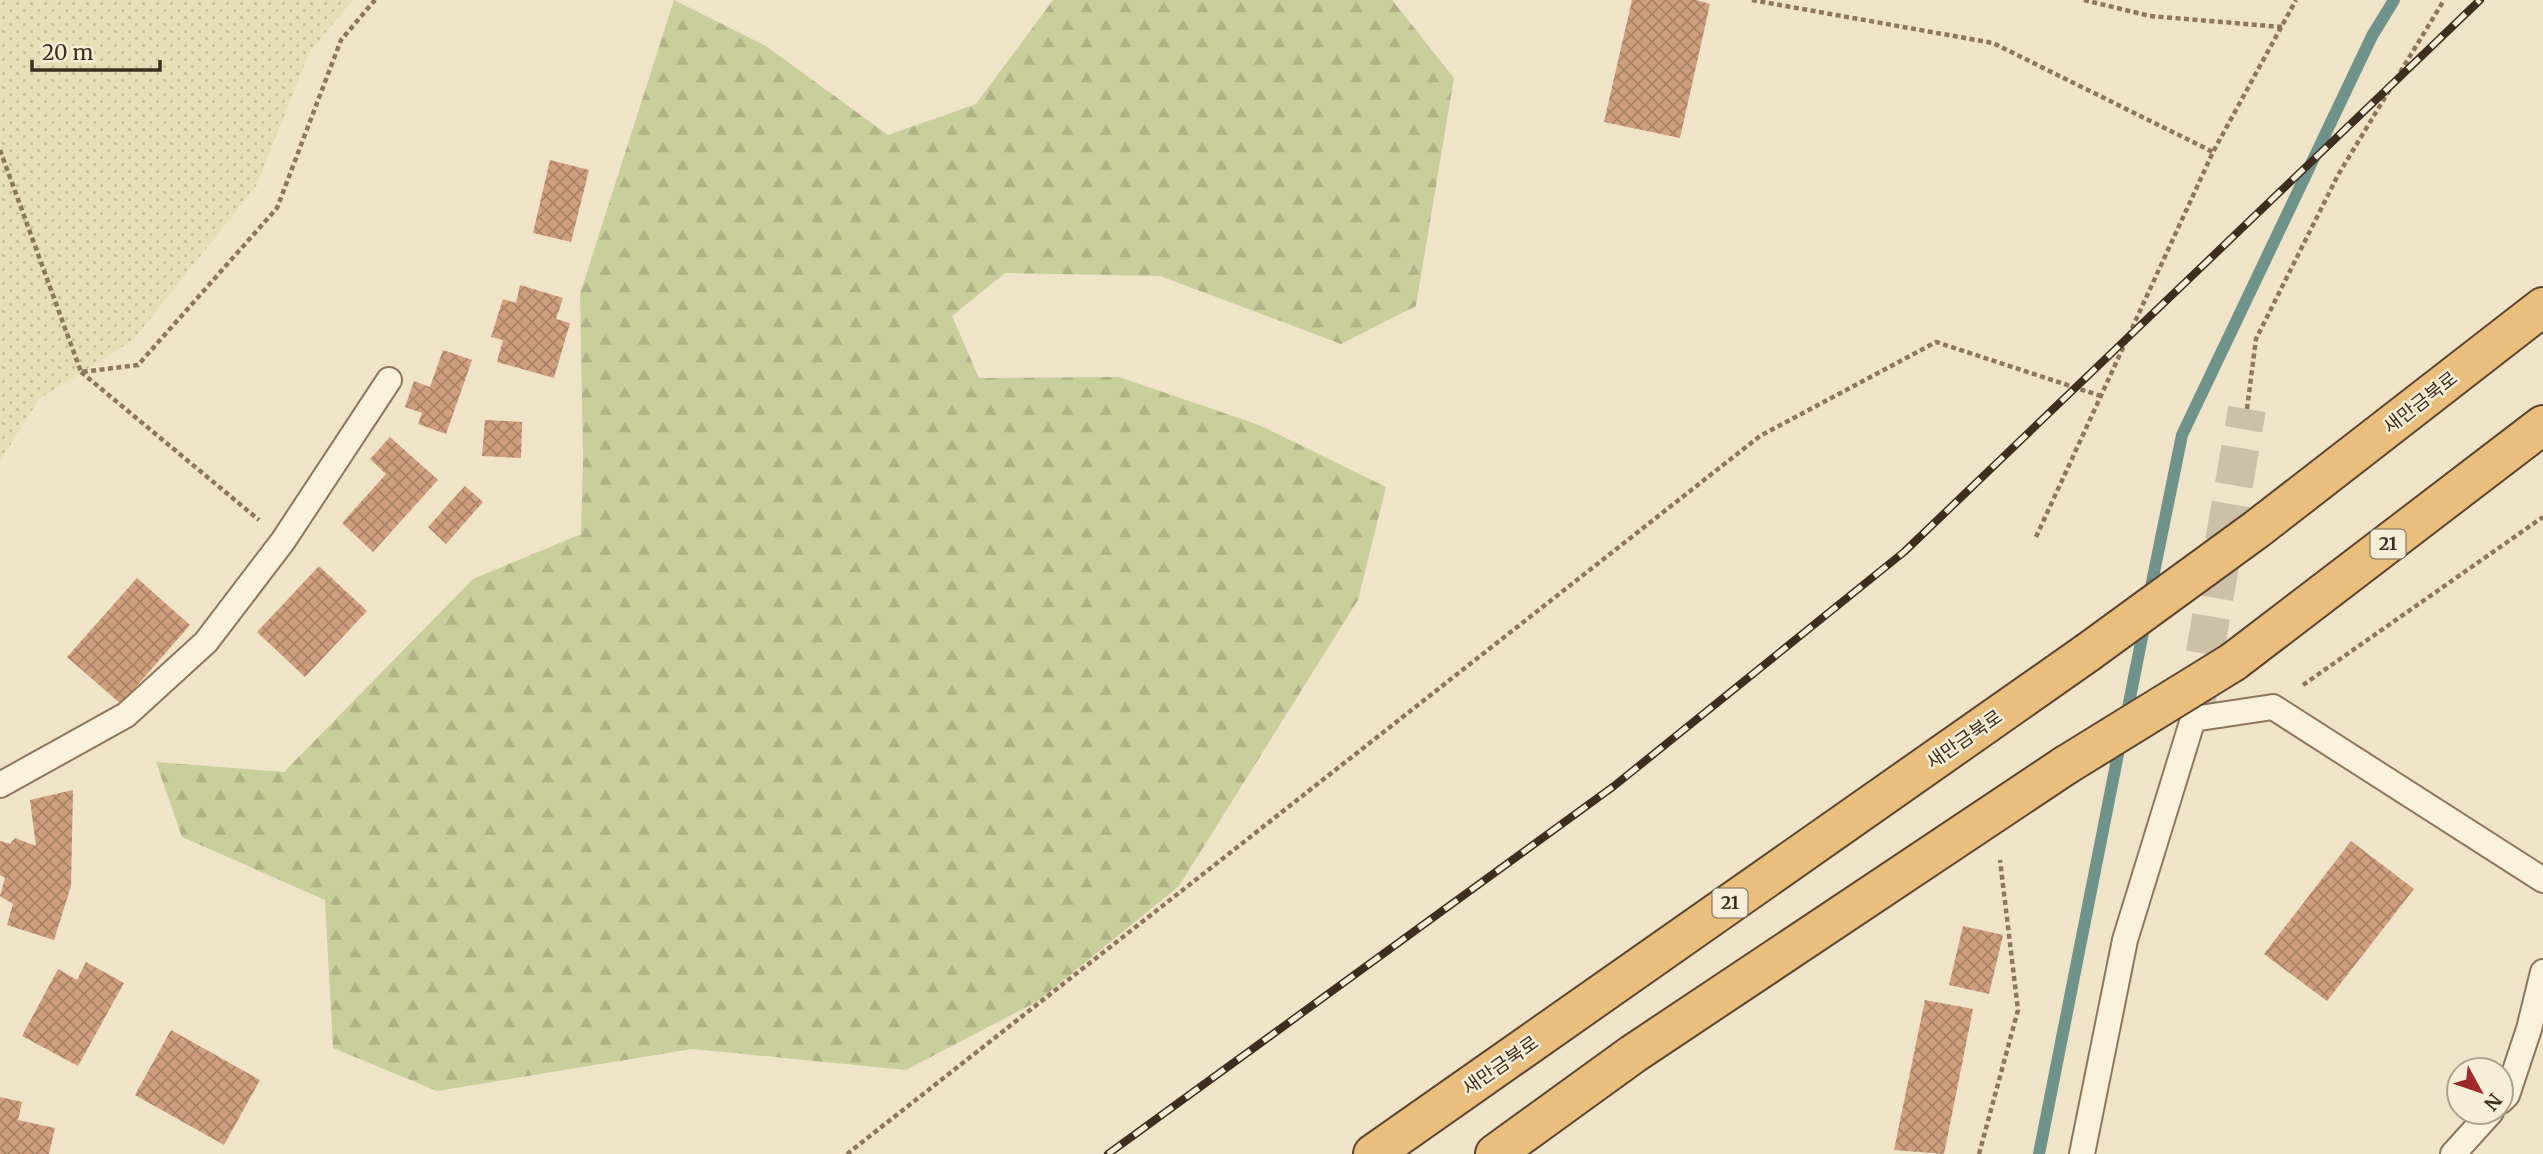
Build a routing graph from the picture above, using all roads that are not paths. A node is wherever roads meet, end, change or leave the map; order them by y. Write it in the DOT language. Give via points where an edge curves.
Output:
graph roads {
  1 [pos="2543,307"];
  2 [pos="389,380"];
  3 [pos="2543,425"];
  4 [pos="0,785"];
  5 [pos="2543,880"];
  6 [pos="2543,972"];
  7 [pos="2515,1071"];
  8 [pos="2478,1126"];
  9 [pos="1373,1154"];
  10 [pos="1494,1154"];
  11 [pos="2082,1154"];
  12 [pos="2453,1154"];
  1 -- 9 [label="highway, 새만금북로 / 21, bridge" via="2257,529 2087,653"];
  2 -- 4 [label="lane" via="284,541 206,642 126,715"];
  3 -- 10 [label="highway, 21, bridge" via="2233,662 2066,765 1633,1054"];
  5 -- 11 [label="lane" via="2273,707 2193,719 2125,940"];
  6 -- 7 [label="lane"];
  8 -- 12 [label="lane"];
}
